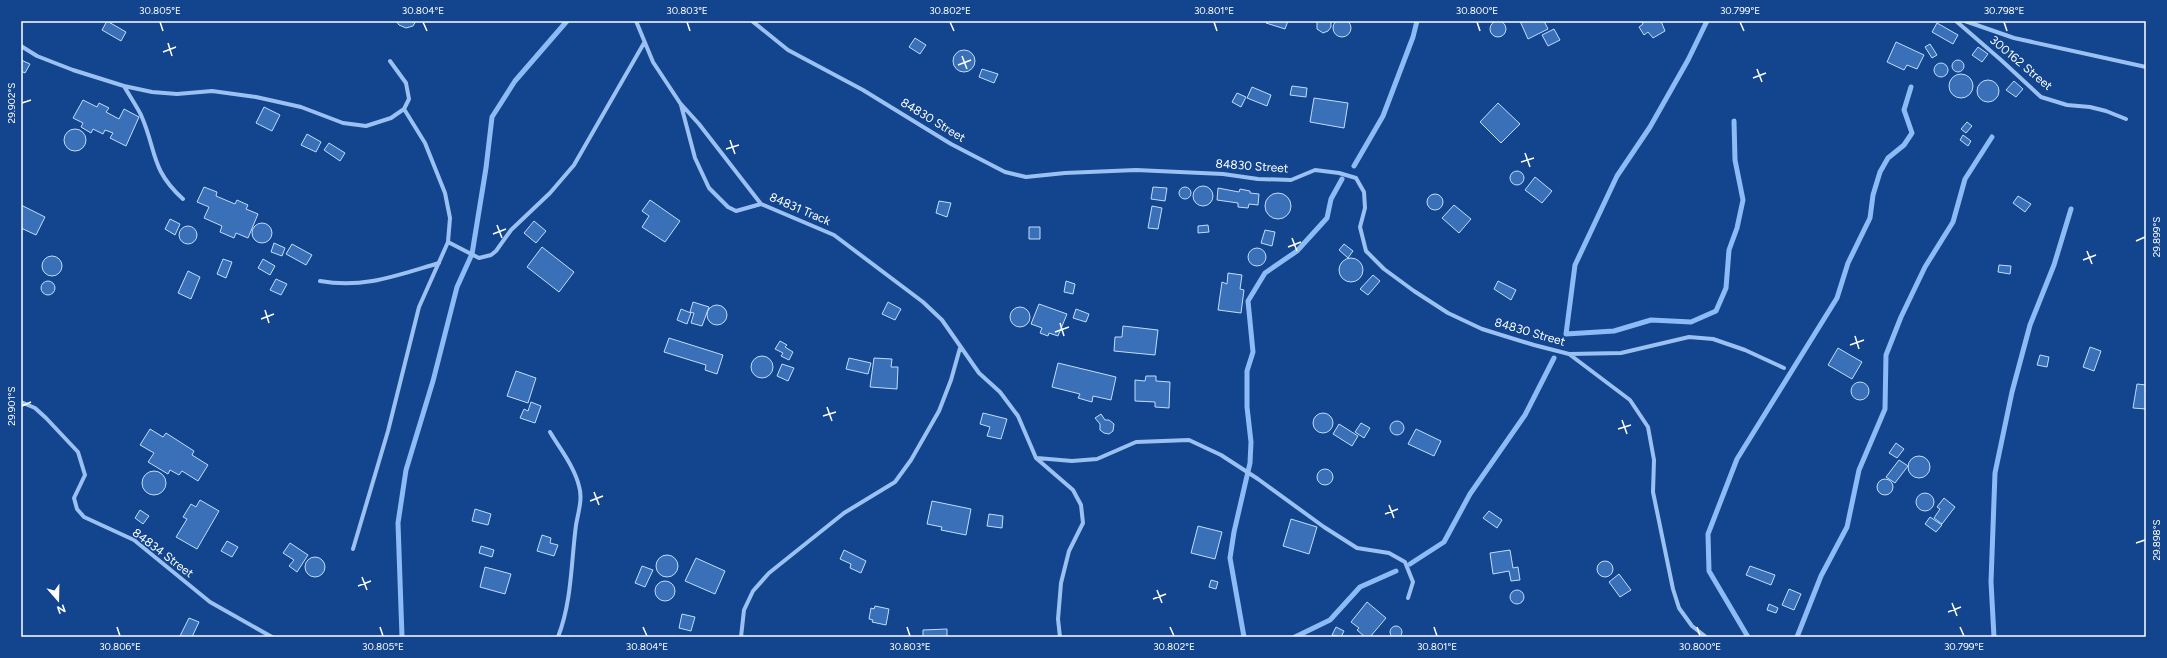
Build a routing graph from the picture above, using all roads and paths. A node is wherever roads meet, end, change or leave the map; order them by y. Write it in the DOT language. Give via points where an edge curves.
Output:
graph roads {
  1 [pos="636,21"];
  2 [pos="752,21"];
  3 [pos="1956,21"];
  4 [pos="1965,21"];
  5 [pos="644,43"];
  6 [pos="21,46"];
  7 [pos="390,61"];
  8 [pos="2146,67"];
  9 [pos="124,86"];
  10 [pos="680,103"];
  11 [pos="404,109"];
  12 [pos="2126,119"];
  13 [pos="183,199"];
  14 [pos="761,204"];
  15 [pos="448,242"];
  16 [pos="439,263"];
  17 [pos="320,281"];
  18 [pos="960,348"];
  19 [pos="1569,354"];
  20 [pos="1784,368"];
  21 [pos="21,402"];
  22 [pos="550,432"];
  23 [pos="1036,458"];
  24 [pos="353,549"];
  25 [pos="1408,598"];
  26 [pos="272,637"];
  27 [pos="558,637"];
  28 [pos="741,637"];
  29 [pos="1060,637"];
  30 [pos="1706,637"];
  1 -- 5 [label="street, 84831 Track"];
  2 -- 19 [label="street, 84830 Street" via="788,50 863,90 951,144 1006,172 1026,177 1136,170 1291,180 1315,170 1356,178 1364,192 1365,208 1360,228 1366,251 1384,269 1448,313 1482,329"];
  3 -- 12 [label="street, 300162 Street" via="2041,97 2067,105 2106,111"];
  4 -- 8 [label="street" via="2014,38"];
  5 -- 10 [label="street, 84831 Track" via="653,62"];
  5 -- 15 [label="street" via="574,165 550,193 511,230 496,251 479,258"];
  6 -- 9 [label="street" via="37,56 73,70"];
  7 -- 11 [label="street" via="406,83 410,99"];
  9 -- 11 [label="street" via="152,92 176,94 212,91 256,97 366,126 391,118"];
  9 -- 13 [label="street" via="141,114 161,174"];
  10 -- 14 [label="street, 84831 Track"];
  10 -- 14 [label="street" via="695,158 709,188 728,207 736,211"];
  11 -- 15 [label="street" via="425,143 445,193 450,218"];
  14 -- 18 [label="street, 84831 Track" via="834,235 923,302 942,320"];
  15 -- 16 [label="street"];
  16 -- 17 [label="street" via="361,284 341,285"];
  16 -- 24 [label="street" via="419,307 388,431"];
  18 -- 23 [label="street, 84831 Track" via="1018,416"];
  18 -- 28 [label="street" via="939,410 895,482 844,513 769,573 753,592 744,610"];
  19 -- 20 [label="street, 84830 Street" via="1621,353 1690,337 1719,341"];
  19 -- 30 [label="street" via="1630,400 1648,427 1654,460 1653,492 1678,608 1692,626"];
  21 -- 26 [label="street, 84834 Street" via="35,408 78,452 85,475 74,498 77,510 84,517 134,540 210,602"];
  22 -- 27 [label="street" via="573,469 580,487 572,581 567,612"];
  23 -- 25 [label="street" via="1072,461 1097,459 1136,442 1189,440 1221,455 1357,548 1389,553 1405,562 1413,582"];
  23 -- 29 [label="street" via="1073,490 1081,505 1083,523 1069,551 1061,583 1058,619"];
}
